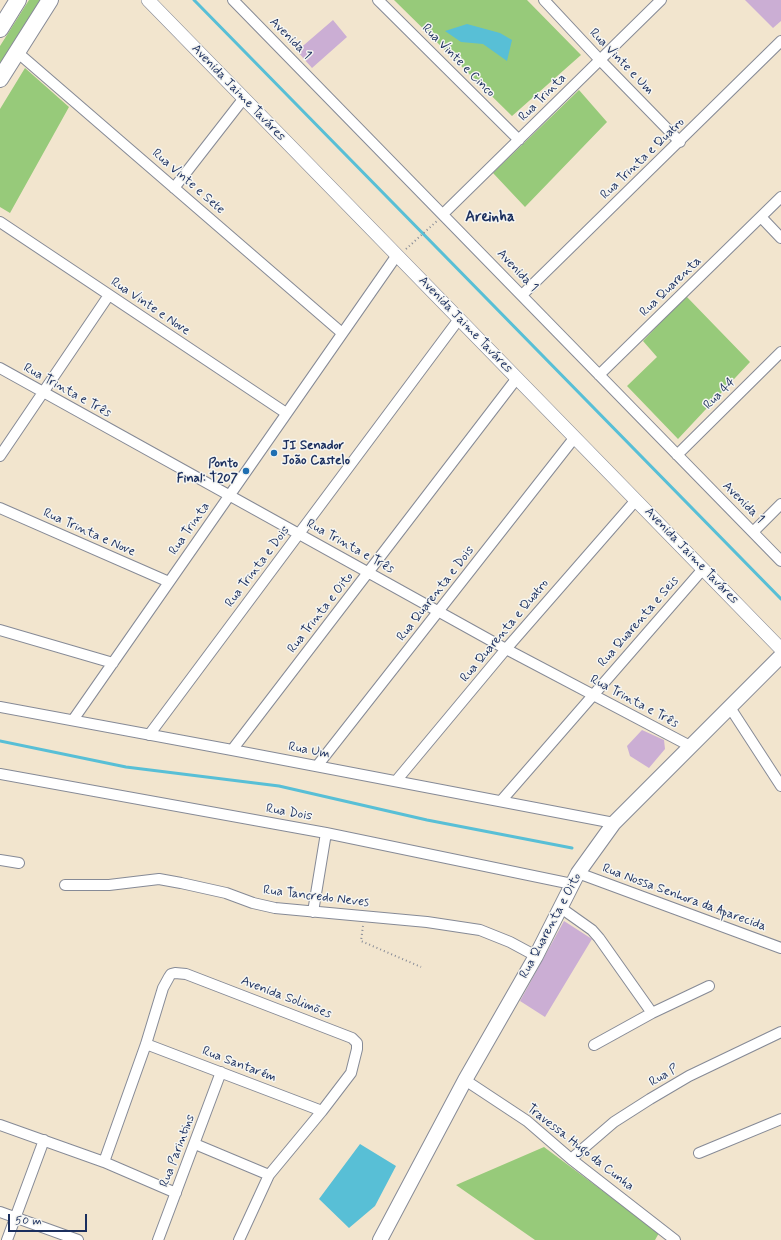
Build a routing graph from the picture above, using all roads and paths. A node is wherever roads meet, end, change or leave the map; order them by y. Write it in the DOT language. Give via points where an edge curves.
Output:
graph roads {
  1 [pos="18,0"];
  2 [pos="50,0"];
  3 [pos="148,0"];
  4 [pos="233,0"];
  5 [pos="378,0"];
  6 [pos="544,0"];
  7 [pos="661,0"];
  8 [pos="0,29"];
  9 [pos="781,41"];
  10 [pos="17,52"];
  11 [pos="600,60"];
  12 [pos="0,79"];
  13 [pos="244,98"];
  14 [pos="519,140"];
  15 [pos="680,142"];
  16 [pos="174,188"];
  17 [pos="781,197"];
  18 [pos="443,214"];
  19 [pos="761,217"];
  20 [pos="0,222"];
  21 [pos="433,225"];
  22 [pos="781,238"];
  23 [pos="408,248"];
  24 [pos="397,255"];
  25 [pos="109,295"];
  26 [pos="522,295"];
  27 [pos="459,319"];
  28 [pos="342,333"];
  29 [pos="781,352"];
  30 [pos="0,368"];
  31 [pos="599,375"];
  32 [pos="517,378"];
  33 [pos="42,392"];
  34 [pos="286,413"];
  35 [pos="575,437"];
  36 [pos="677,455"];
  37 [pos="0,456"];
  38 [pos="229,495"];
  39 [pos="636,500"];
  40 [pos="781,504"];
  41 [pos="0,508"];
  42 [pos="753,532"];
  43 [pos="299,534"];
  44 [pos="781,561"];
  45 [pos="703,568"];
  46 [pos="368,572"];
  47 [pos="168,582"];
  48 [pos="439,611"];
  49 [pos="0,630"];
  50 [pos="506,649"];
  51 [pos="781,649"];
  52 [pos="781,656"];
  53 [pos="113,663"];
  54 [pos="593,695"];
  55 [pos="729,706"];
  56 [pos="0,707"];
  57 [pos="73,720"];
  58 [pos="149,735"];
  59 [pos="690,746"];
  60 [pos="232,750"];
  61 [pos="317,766"];
  62 [pos="0,774"];
  63 [pos="396,781"];
  64 [pos="781,786"];
  65 [pos="501,801"];
  66 [pos="614,823"];
  67 [pos="326,832"];
  68 [pos="0,860"];
  69 [pos="19,863"];
  70 [pos="575,879"];
  71 [pos="65,885"];
  72 [pos="561,908"];
  73 [pos="313,912"];
  74 [pos="364,916"];
  75 [pos="781,948"];
  76 [pos="536,956"];
  77 [pos="421,966"];
  78 [pos="709,986"];
  79 [pos="652,1013"];
  80 [pos="781,1032"];
  81 [pos="146,1044"];
  82 [pos="594,1045"];
  83 [pos="221,1072"];
  84 [pos="465,1080"];
  85 [pos="322,1112"];
  86 [pos="781,1119"];
  87 [pos="0,1125"];
  88 [pos="44,1140"];
  89 [pos="195,1144"];
  90 [pos="699,1153"];
  91 [pos="571,1159"];
  92 [pos="104,1162"];
  93 [pos="269,1176"];
  94 [pos="176,1193"];
  95 [pos="0,1212"];
  96 [pos="15,1218"];
  97 [pos="7,1240"];
  98 [pos="78,1240"];
  99 [pos="158,1240"];
  100 [pos="239,1240"];
  101 [pos="380,1240"];
  102 [pos="675,1240"];
  1 -- 8 [label="main road"];
  2 -- 10 [label="main road"];
  3 -- 13 [label="street, Avenida Jaime Taváres"];
  4 -- 18 [label="street, Avenida 1"];
  5 -- 14 [label="street, Rua Vinte e Cinco"];
  6 -- 11 [label="street, Rua Vinte e Um"];
  7 -- 11 [label="street, Rua Trinta"];
  9 -- 15 [label="street, Rua Trinta e Quatro"];
  10 -- 12 [label="main road"];
  10 -- 16 [label="street, Rua Vinte e Sete"];
  11 -- 14 [label="street, Rua Trinta"];
  11 -- 15 [label="street, Rua Vinte e Um"];
  13 -- 16 [label="street"];
  13 -- 24 [label="street, Avenida Jaime Taváres"];
  14 -- 18 [label="street, Rua Trinta"];
  15 -- 26 [label="street, Rua Trinta e Quatro"];
  16 -- 28 [label="street, Rua Vinte e Sete"];
  17 -- 19 [label="street, Rua Quarenta"];
  18 -- 26 [label="street, Avenida 1"];
  19 -- 22 [label="street"];
  19 -- 31 [label="street, Rua Quarenta"];
  20 -- 25 [label="street, Rua Vinte e Nove"];
  21 -- 23 [label="path"];
  24 -- 27 [label="street, Avenida Jaime Taváres"];
  24 -- 28 [label="street, Rua Trinta"];
  25 -- 33 [label="street"];
  25 -- 34 [label="street, Rua Vinte e Nove"];
  26 -- 31 [label="street, Avenida 1"];
  27 -- 32 [label="street, Avenida Jaime Taváres"];
  27 -- 43 [label="street, Rua Trinta e Dois"];
  28 -- 34 [label="street, Rua Trinta"];
  29 -- 36 [label="street, Rua 44"];
  30 -- 33 [label="street, Rua Trinta e Três"];
  31 -- 36 [label="street, Avenida 1"];
  32 -- 35 [label="street, Avenida Jaime Taváres"];
  32 -- 46 [label="street, Rua Trinta e Oito"];
  33 -- 37 [label="street"];
  33 -- 38 [label="street, Rua Trinta e Três"];
  34 -- 38 [label="street, Rua Trinta"];
  35 -- 39 [label="street, Avenida Jaime Taváres"];
  35 -- 48 [label="street, Rua Quarenta e Dois"];
  36 -- 42 [label="street, Avenida 1"];
  38 -- 43 [label="street, Rua Trinta e Três"];
  38 -- 47 [label="street, Rua Trinta"];
  39 -- 45 [label="street, Avenida Jaime Taváres"];
  39 -- 50 [label="street, Rua Quarenta e Quatro"];
  40 -- 42 [label="street"];
  41 -- 47 [label="street, Rua Trinta e Nove"];
  42 -- 44 [label="street, Avenida 1"];
  43 -- 46 [label="street, Rua Trinta e Três"];
  43 -- 58 [label="street, Rua Trinta e Dois"];
  45 -- 51 [label="street, Avenida Jaime Taváres"];
  45 -- 54 [label="street, Rua Quarenta e Seis"];
  46 -- 48 [label="street, Rua Trinta e Três"];
  46 -- 60 [label="street, Rua Trinta e Oito"];
  47 -- 53 [label="street, Rua Trinta"];
  48 -- 50 [label="street, Rua Trinta e Três"];
  48 -- 61 [label="street, Rua Quarenta e Dois"];
  49 -- 53 [label="street"];
  50 -- 54 [label="street, Rua Trinta e Três"];
  50 -- 63 [label="street, Rua Quarenta e Quatro"];
  52 -- 55 [label="main road, Rua Quarenta e Oito"];
  53 -- 57 [label="street, Rua Trinta"];
  54 -- 59 [label="street, Rua Trinta e Três"];
  54 -- 65 [label="street, Rua Quarenta e Seis"];
  55 -- 59 [label="main road, Rua Quarenta e Oito"];
  55 -- 64 [label="street"];
  56 -- 57 [label="street, Rua Um"];
  57 -- 58 [label="street, Rua Um"];
  58 -- 60 [label="street, Rua Um"];
  59 -- 66 [label="main road, Rua Quarenta e Oito"];
  60 -- 61 [label="street, Rua Um"];
  61 -- 63 [label="street, Rua Um"];
  62 -- 67 [label="street, Rua Dois"];
  63 -- 65 [label="street, Rua Um"];
  65 -- 66 [label="street, Rua Um"];
  66 -- 70 [label="main road, Rua Quarenta e Oito"];
  67 -- 70 [label="street, Rua Dois"];
  67 -- 73 [label="street"];
  68 -- 69 [label="street"];
  70 -- 72 [label="main road, Rua Quarenta e Oito"];
  70 -- 75 [label="street, Rua Nossa Senhora da Aparecida"];
  71 -- 73 [label="street, Rua Tancredo Neves" via="109,885 158,879 226,893 275,908"];
  72 -- 76 [label="main road, Rua Quarenta e Oito"];
  72 -- 79 [label="street" via="599,938"];
  73 -- 74 [label="street, Rua Tancredo Neves"];
  74 -- 76 [label="street, Rua Tancredo Neves" via="480,930"];
  74 -- 77 [label="path" via="361,941"];
  76 -- 84 [label="main road, Rua Quarenta e Oito"];
  78 -- 79 [label="street"];
  79 -- 82 [label="street"];
  80 -- 91 [label="street, Rua P" via="689,1076 650,1099 614,1122"];
  81 -- 83 [label="street, Rua Santarém"];
  81 -- 85 [label="street, Avenida Solimões" via="164,988 169,977 175,973 186,974 352,1038 357,1043 357,1050 350,1073"];
  81 -- 92 [label="street, Avenida Solimões"];
  83 -- 85 [label="street, Rua Santarém"];
  83 -- 89 [label="street, Rua Parintins"];
  84 -- 91 [label="street, Travessa Hugo da Cunha" via="527,1121"];
  84 -- 101 [label="main road, Rua Quarenta e Oito"];
  85 -- 93 [label="street, Avenida Solimões"];
  86 -- 90 [label="street"];
  87 -- 88 [label="street"];
  88 -- 92 [label="street"];
  88 -- 96 [label="street"];
  89 -- 93 [label="street"];
  89 -- 94 [label="street, Rua Parintins"];
  91 -- 102 [label="street, Travessa Hugo da Cunha"];
  92 -- 94 [label="street"];
  93 -- 100 [label="street, Avenida Solimões"];
  94 -- 99 [label="street, Rua Parintins"];
  95 -- 96 [label="street"];
  96 -- 97 [label="street"];
  96 -- 98 [label="street"];
}
